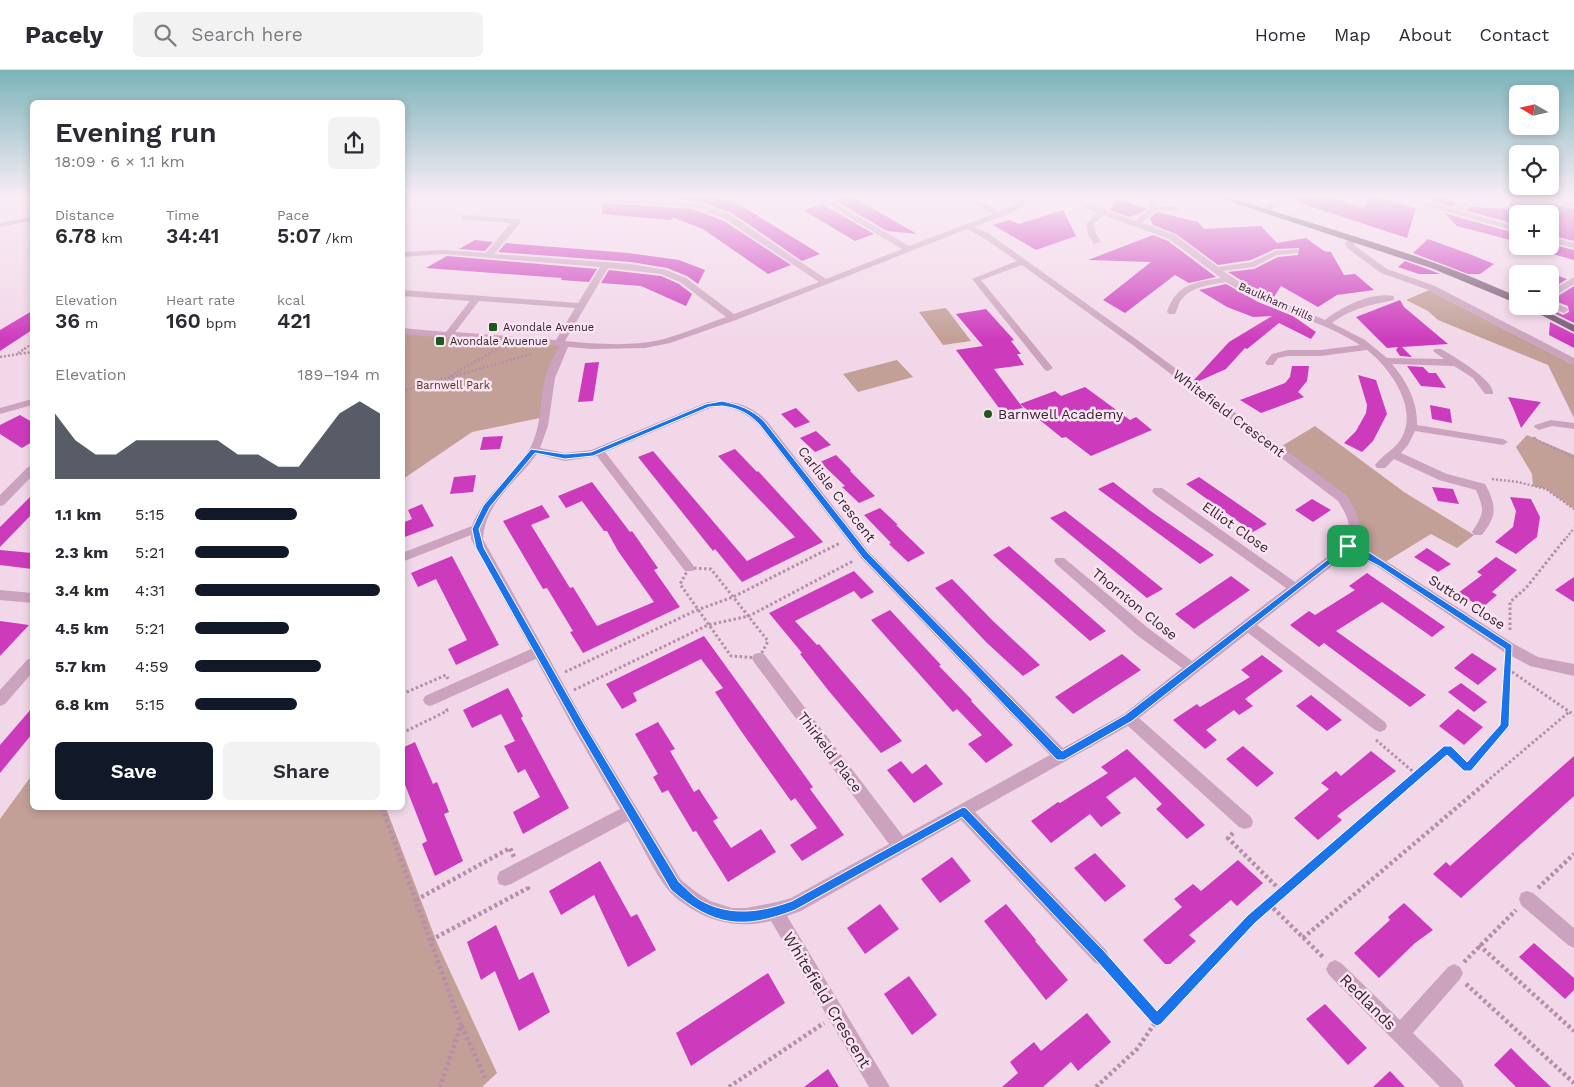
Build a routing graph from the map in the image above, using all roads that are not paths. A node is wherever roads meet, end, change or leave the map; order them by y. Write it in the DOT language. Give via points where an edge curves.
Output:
graph roads {
  1 [pos="498,244"];
  2 [pos="769,244"];
  3 [pos="900,244"];
  4 [pos="919,244"];
  5 [pos="998,244"];
  6 [pos="1181,244"];
  7 [pos="1349,244"];
  8 [pos="1366,244"];
  9 [pos="908,249"];
  10 [pos="1295,251"];
  11 [pos="405,255"];
  12 [pos="488,256"];
  13 [pos="1022,262"];
  14 [pos="605,265"];
  15 [pos="1215,270"];
  16 [pos="1227,279"];
  17 [pos="1574,280"];
  18 [pos="825,282"];
  19 [pos="1559,290"];
  20 [pos="405,293"];
  21 [pos="1509,297"];
  22 [pos="477,298"];
  23 [pos="1392,298"];
  24 [pos="581,306"];
  25 [pos="1559,308"];
  26 [pos="1564,310"];
  27 [pos="1172,312"];
  28 [pos="1546,315"];
  29 [pos="734,318"];
  30 [pos="1326,323"];
  31 [pos="1574,329"];
  32 [pos="405,331"];
  33 [pos="449,334"];
  34 [pos="562,344"];
  35 [pos="1368,347"];
  36 [pos="1438,351"];
  37 [pos="1385,361"];
  38 [pos="1574,362"];
  39 [pos="1270,363"];
  40 [pos="1458,363"];
  41 [pos="1048,368"];
  42 [pos="1489,392"];
  43 [pos="30,403"];
  44 [pos="0,411"];
  45 [pos="1574,426"];
  46 [pos="1410,427"];
  47 [pos="1539,427"];
  48 [pos="1503,442"];
  49 [pos="534,450"];
  50 [pos="599,451"];
  51 [pos="1392,454"];
  52 [pos="1381,465"];
  53 [pos="30,472"];
  54 [pos="1158,491"];
  55 [pos="0,502"];
  56 [pos="476,529"];
  57 [pos="1478,532"];
  58 [pos="1348,546"];
  59 [pos="405,557"];
  60 [pos="1060,561"];
  61 [pos="689,568"];
  62 [pos="1295,588"];
  63 [pos="0,595"];
  64 [pos="30,598"];
  65 [pos="1247,625"];
  66 [pos="538,652"];
  67 [pos="759,658"];
  68 [pos="30,666"];
  69 [pos="1192,668"];
  70 [pos="1574,670"];
  71 [pos="0,700"];
  72 [pos="430,700"];
  73 [pos="1129,718"];
  74 [pos="1380,726"];
  75 [pos="1061,756"];
  76 [pos="631,811"];
  77 [pos="963,811"];
  78 [pos="1245,822"];
  79 [pos="901,846"];
  80 [pos="505,878"];
  81 [pos="1527,899"];
  82 [pos="775,912"];
  83 [pos="1574,938"];
  84 [pos="1100,956"];
  85 [pos="1335,969"];
  86 [pos="1454,973"];
  87 [pos="1400,1034"];
  88 [pos="880,1087"];
  89 [pos="1454,1087"];
  1 -- 12 [label="street"];
  2 -- 18 [label="street"];
  3 -- 9 [label="street"];
  4 -- 9 [label="street"];
  5 -- 13 [label="street, Whitefield Crescent"];
  6 -- 15 [label="street, Baulkham Hills"];
  7 -- 38 [label="street" via="1384,272 1432,288"];
  8 -- 21 [label="main road" via="1461,276"];
  9 -- 18 [label="street"];
  10 -- 15 [label="street, Baulkham Hills" via="1275,253 1254,264"];
  11 -- 12 [label="street" via="443,252"];
  12 -- 14 [label="street"];
  13 -- 41 [label="street" via="976,279"];
  13 -- 58 [label="street, Whitefield Crescent" via="1342,498 1356,525"];
  14 -- 24 [label="street"];
  14 -- 29 [label="street" via="663,272 683,280"];
  15 -- 16 [label="street, Baulkham Hills"];
  16 -- 27 [label="street, Baulkham Hills" via="1185,290 1177,295"];
  16 -- 30 [label="street, Baulkham Hills"];
  17 -- 19 [label="street"];
  18 -- 29 [label="street"];
  20 -- 22 [label="street"];
  22 -- 24 [label="street"];
  22 -- 33 [label="street"];
  23 -- 30 [label="street, Baulkham Hills" via="1351,306"];
  24 -- 34 [label="street"];
  25 -- 26 [label="street"];
  28 -- 31 [label="main road"];
  29 -- 34 [label="street" via="697,332 644,345"];
  30 -- 35 [label="street, Baulkham Hills"];
  32 -- 33 [label="street"];
  33 -- 34 [label="street"];
  34 -- 49 [label="street" via="550,380 543,431"];
  35 -- 37 [label="street, Baulkham Hills"];
  35 -- 39 [label="street" via="1321,353 1288,352 1275,356"];
  36 -- 40 [label="street"];
  37 -- 40 [label="street"];
  37 -- 46 [label="street, Baulkham Hills" via="1405,391 1412,410"];
  40 -- 42 [label="street" via="1476,376"];
  43 -- 44 [label="street"];
  45 -- 47 [label="street" via="1551,424"];
  46 -- 48 [label="street"];
  46 -- 51 [label="street" via="1410,434"];
  49 -- 50 [label="street, Carlisle Crescent" via="565,457"];
  49 -- 56 [label="street" via="486,506"];
  50 -- 61 [label="street"];
  50 -- 75 [label="street, Carlisle Crescent" via="708,405 738,406 752,413 865,555"];
  51 -- 52 [label="street"];
  51 -- 57 [label="street" via="1443,477 1481,487 1490,508 1488,520"];
  53 -- 55 [label="street"];
  54 -- 62 [label="street, Elliot Close"];
  56 -- 59 [label="street"];
  56 -- 66 [label="street" via="480,548"];
  58 -- 62 [label="street"];
  58 -- 70 [label="street, Sutton Close" via="1382,564 1509,648 1535,662"];
  60 -- 69 [label="street, Thornton Close"];
  62 -- 65 [label="street"];
  63 -- 64 [label="street"];
  65 -- 69 [label="street"];
  65 -- 74 [label="street"];
  66 -- 72 [label="street"];
  66 -- 76 [label="street"];
  67 -- 79 [label="street, Thirkeld Place"];
  68 -- 71 [label="street"];
  69 -- 73 [label="street"];
  73 -- 75 [label="street"];
  73 -- 78 [label="street"];
  75 -- 77 [label="street"];
  76 -- 80 [label="street"];
  76 -- 82 [label="street" via="675,886 695,903 716,913 740,917"];
  77 -- 79 [label="street"];
  77 -- 84 [label="street"];
  79 -- 82 [label="street" via="795,905"];
  81 -- 83 [label="street"];
  82 -- 88 [label="street, Whitefield Crescent"];
  85 -- 87 [label="street, Redlands"];
  86 -- 87 [label="street, Redlands"];
  87 -- 89 [label="street, Redlands"];
}
